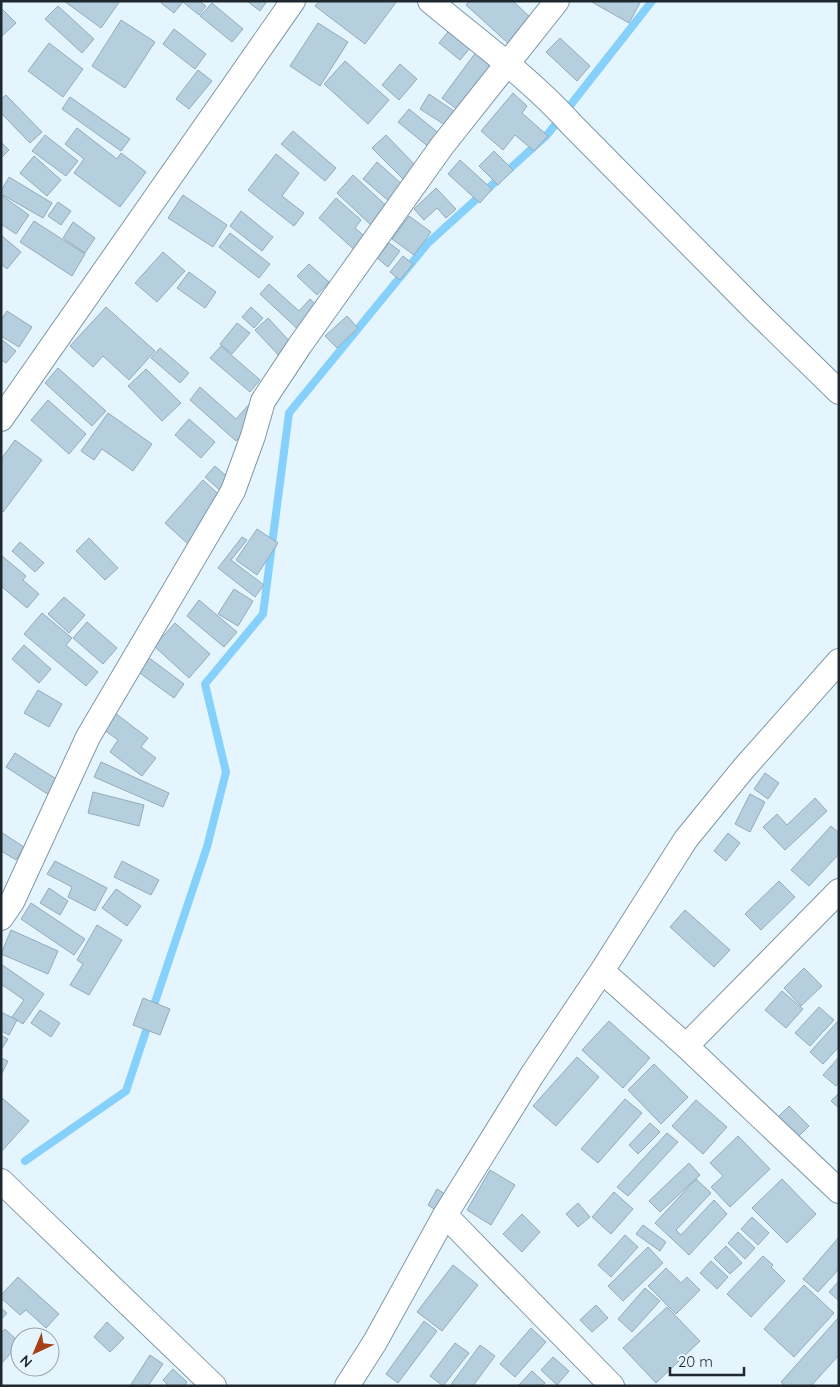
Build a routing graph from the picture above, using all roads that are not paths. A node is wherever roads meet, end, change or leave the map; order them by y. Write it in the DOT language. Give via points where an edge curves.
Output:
graph roads {
  1 [pos="293,1"];
  2 [pos="430,1"];
  3 [pos="557,1"];
  4 [pos="507,64"];
  5 [pos="839,392"];
  6 [pos="2,418"];
  7 [pos="839,661"];
  8 [pos="839,891"];
  9 [pos="1,918"];
  10 [pos="602,971"];
  11 [pos="686,1046"];
  12 [pos="1,1181"];
  13 [pos="839,1191"];
  14 [pos="446,1215"];
  15 [pos="214,1386"];
  16 [pos="347,1386"];
  17 [pos="612,1386"];
  1 -- 6 [label="street"];
  2 -- 4 [label="street"];
  3 -- 4 [label="street"];
  4 -- 5 [label="street" via="556,107"];
  4 -- 9 [label="street" via="442,146 263,401 233,490 88,737 12,902"];
  7 -- 10 [label="street" via="744,768 686,840"];
  8 -- 11 [label="street"];
  10 -- 11 [label="street"];
  10 -- 14 [label="street" via="532,1074"];
  11 -- 13 [label="street"];
  12 -- 15 [label="street"];
  14 -- 16 [label="street"];
  14 -- 17 [label="street"];
}
